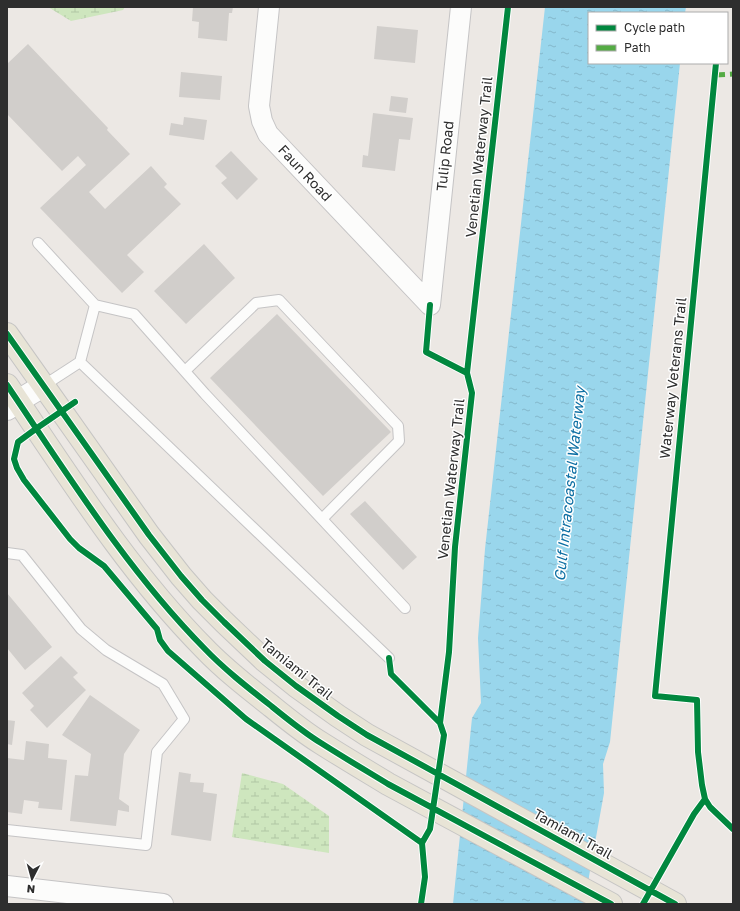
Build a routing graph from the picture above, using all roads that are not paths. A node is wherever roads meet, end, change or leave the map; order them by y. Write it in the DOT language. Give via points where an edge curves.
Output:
graph roads {
  1 [pos="269,7"];
  2 [pos="461,7"];
  3 [pos="38,243"];
  4 [pos="95,305"];
  5 [pos="430,305"];
  6 [pos="7,334"];
  7 [pos="80,362"];
  8 [pos="185,371"];
  9 [pos="43,386"];
  10 [pos="11,398"];
  11 [pos="322,519"];
  12 [pos="7,553"];
  13 [pos="405,608"];
  14 [pos="389,658"];
  15 [pos="7,830"];
  16 [pos="7,886"];
  17 [pos="163,904"];
  18 [pos="611,904"];
  19 [pos="675,904"];
  1 -- 5 [label="street, Faun Road" via="259,106 268,134"];
  2 -- 5 [label="street, Tulip Road"];
  3 -- 4 [label="lane"];
  4 -- 7 [label="lane"];
  4 -- 8 [label="lane" via="134,314"];
  6 -- 9 [label="main road, Tamiami Trail"];
  7 -- 9 [label="lane"];
  7 -- 14 [label="lane"];
  8 -- 11 [label="lane"];
  8 -- 11 [label="lane" via="256,303 279,300 398,426 399,441"];
  9 -- 10 [label="street"];
  9 -- 19 [label="main road, Tamiami Trail" via="181,576 265,661 296,686 367,735"];
  10 -- 18 [label="main road" via="122,551 163,602 204,648 244,684 320,742 388,784"];
  11 -- 13 [label="lane"];
  12 -- 15 [label="lane" via="22,555 81,629 106,650 163,684 184,719 157,752 146,845"];
  16 -- 17 [label="street"];
}
